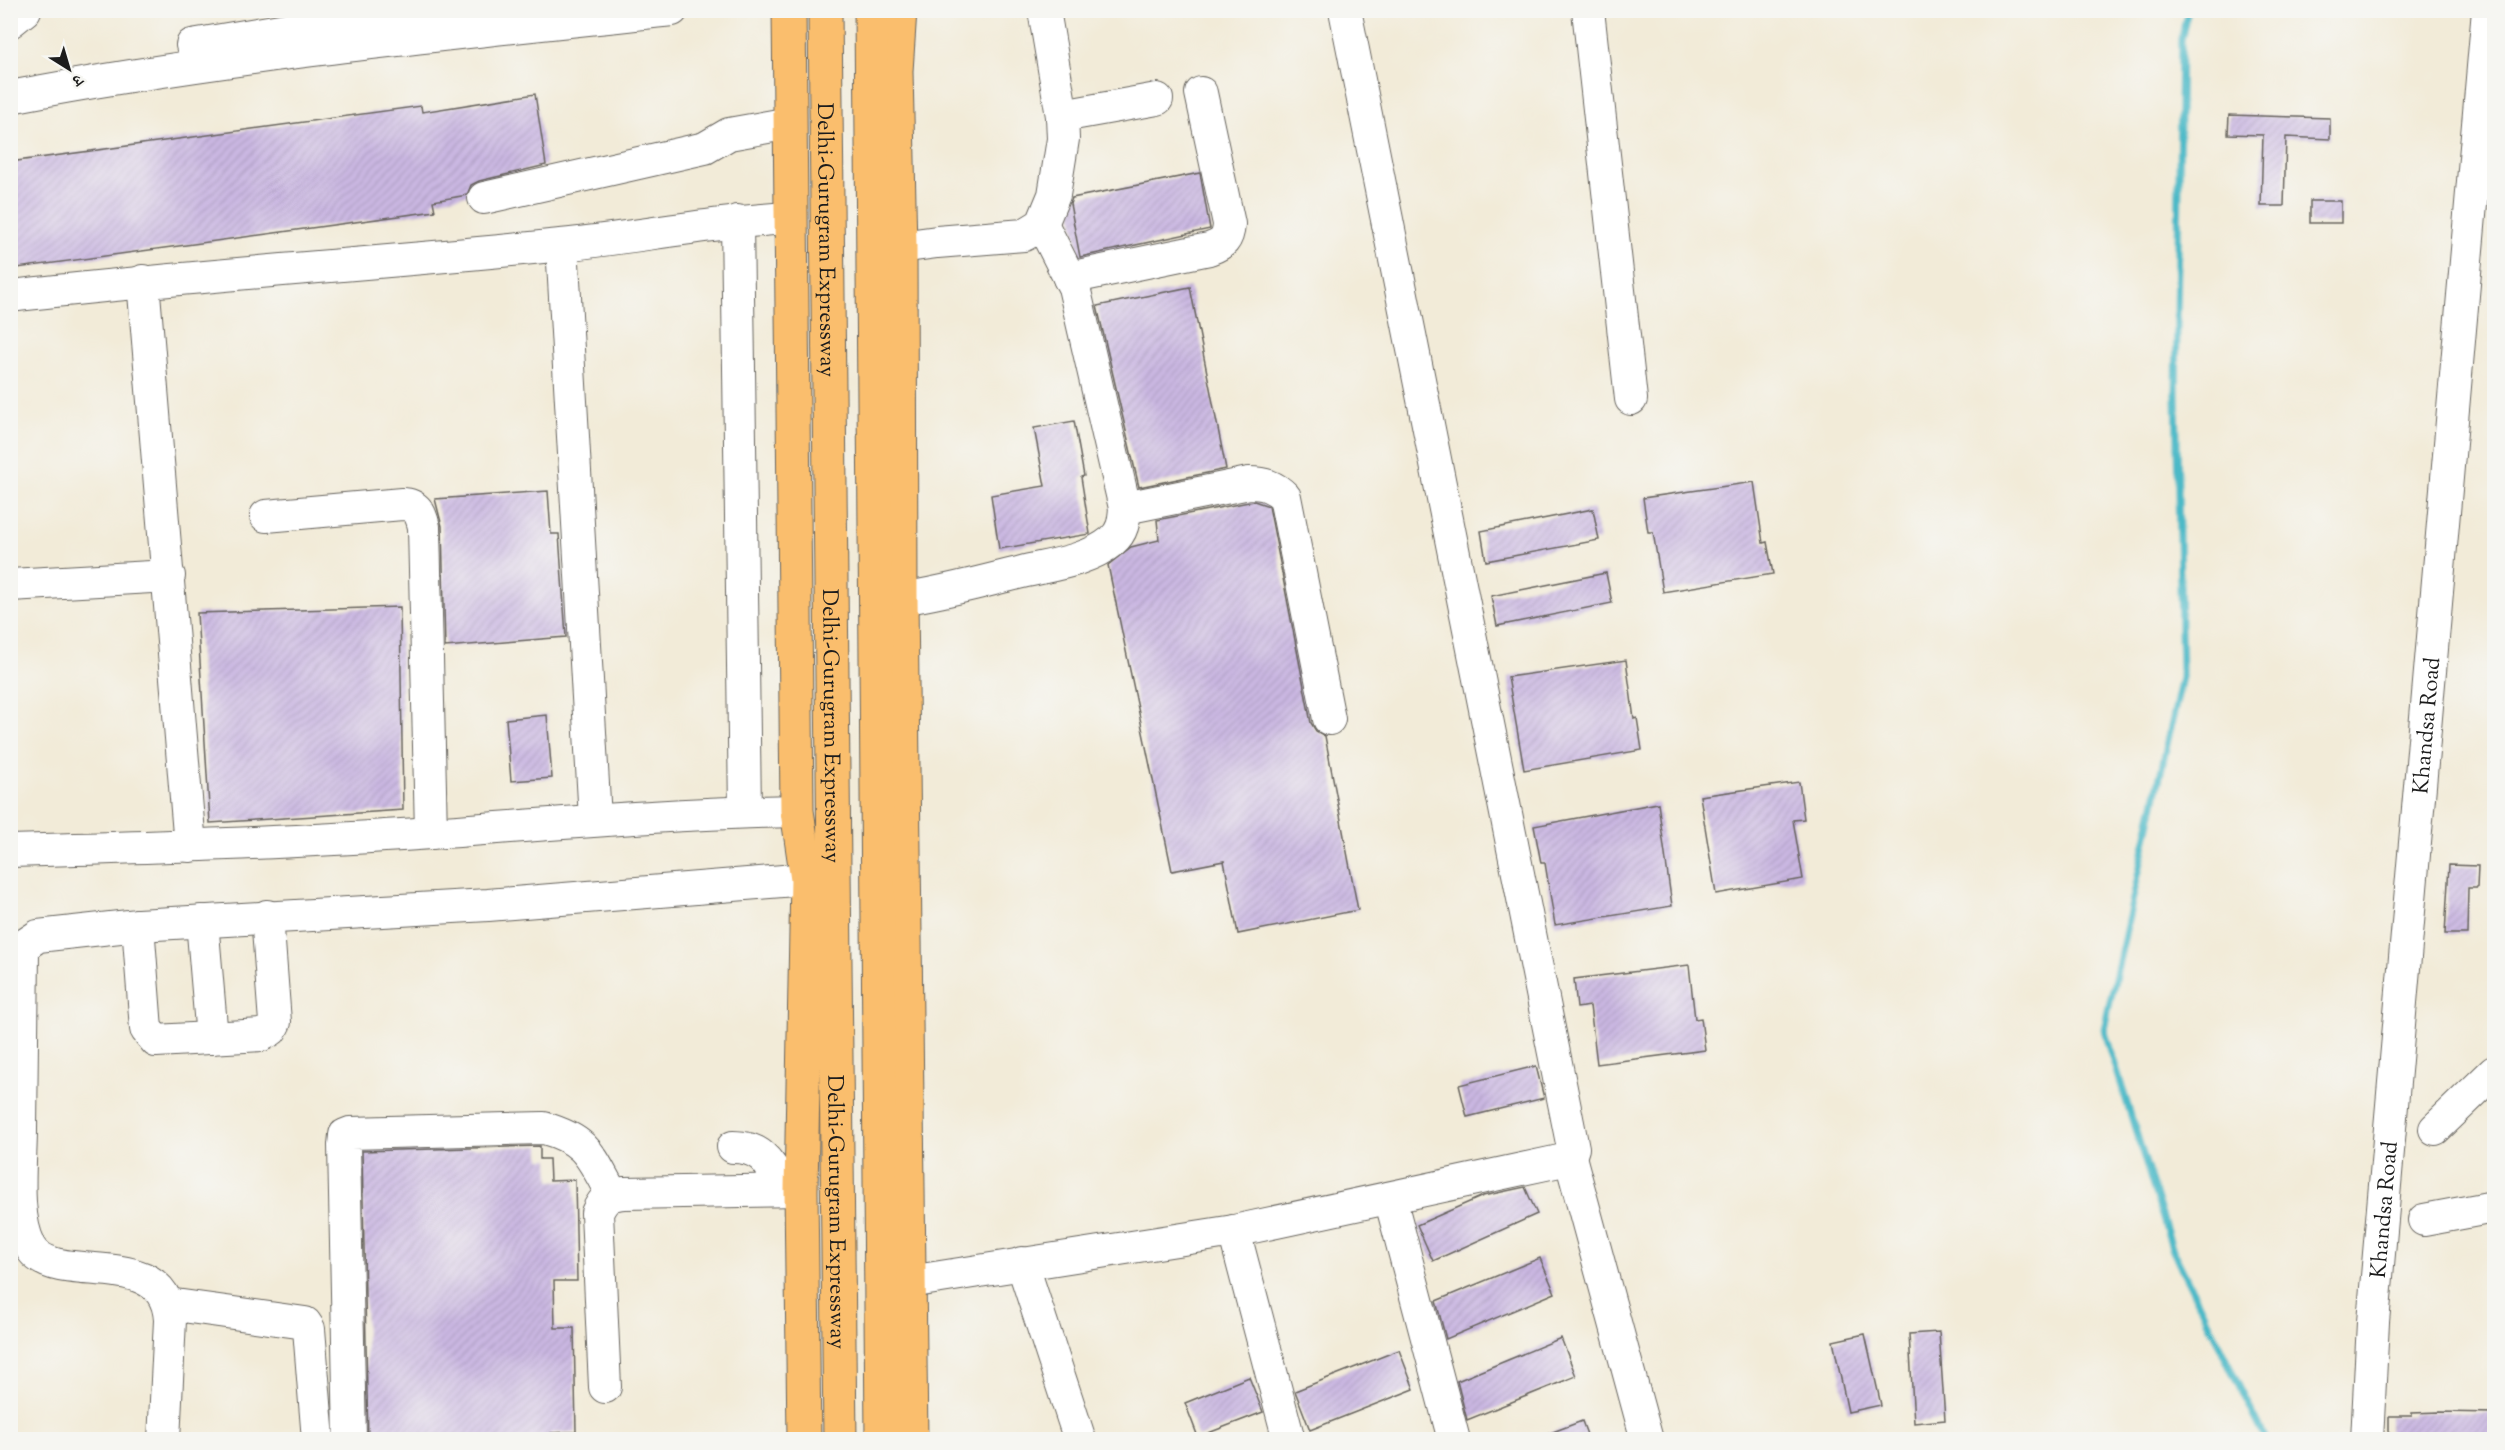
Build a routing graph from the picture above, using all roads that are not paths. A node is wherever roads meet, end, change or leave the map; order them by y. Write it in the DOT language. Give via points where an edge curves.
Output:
graph roads {
  1 [pos="25,10"];
  2 [pos="452,10"];
  3 [pos="672,10"];
  4 [pos="789,10"];
  5 [pos="825,10"];
  6 [pos="871,10"];
  7 [pos="900,10"];
  8 [pos="1044,10"];
  9 [pos="1345,10"];
  10 [pos="1588,10"];
  11 [pos="2488,10"];
  12 [pos="10,22"];
  13 [pos="10,75"];
  14 [pos="1201,93"];
  15 [pos="10,97"];
  16 [pos="1157,99"];
  17 [pos="1062,116"];
  18 [pos="790,123"];
  19 [pos="484,198"];
  20 [pos="791,218"];
  21 [pos="737,221"];
  22 [pos="1042,224"];
  23 [pos="562,245"];
  24 [pos="900,247"];
  25 [pos="1069,278"];
  26 [pos="143,281"];
  27 [pos="10,296"];
  28 [pos="1631,399"];
  29 [pos="1125,508"];
  30 [pos="266,516"];
  31 [pos="169,576"];
  32 [pos="10,585"];
  33 [pos="901,599"];
  34 [pos="1329,719"];
  35 [pos="797,811"];
  36 [pos="745,812"];
  37 [pos="595,819"];
  38 [pos="431,833"];
  39 [pos="190,846"];
  40 [pos="10,851"];
  41 [pos="807,879"];
  42 [pos="267,916"];
  43 [pos="202,921"];
  44 [pos="138,925"];
  45 [pos="212,1038"];
  46 [pos="2494,1072"];
  47 [pos="2435,1130"];
  48 [pos="733,1147"];
  49 [pos="1570,1157"];
  50 [pos="793,1190"];
  51 [pos="612,1194"];
  52 [pos="1390,1198"];
  53 [pos="2494,1207"];
  54 [pos="2424,1220"];
  55 [pos="1234,1231"];
  56 [pos="1022,1263"];
  57 [pos="909,1282"];
  58 [pos="168,1304"];
  59 [pos="605,1387"];
  60 [pos="164,1440"];
  61 [pos="318,1440"];
  62 [pos="350,1440"];
  63 [pos="804,1440"];
  64 [pos="840,1440"];
  65 [pos="882,1440"];
  66 [pos="911,1440"];
  67 [pos="1080,1440"];
  68 [pos="1289,1440"];
  69 [pos="1454,1440"];
  70 [pos="1647,1440"];
  71 [pos="2367,1440"];
  1 -- 12 [label="street"];
  2 -- 13 [label="street" via="292,28"];
  3 -- 15 [label="street" via="197,65"];
  4 -- 18 [label="main road"];
  5 -- 64 [label="main road, Delhi-Gurugram Expressway"];
  6 -- 65 [label="main road, Delhi-Gurugram Expressway"];
  7 -- 24 [label="main road" via="896,71"];
  8 -- 17 [label="street"];
  9 -- 49 [label="street" via="1573,1148"];
  10 -- 28 [label="street"];
  11 -- 71 [label="street, Khandsa Road" via="2373,1322"];
  14 -- 25 [label="street" via="1229,224 1228,237 1221,245 1209,249"];
  16 -- 17 [label="street"];
  17 -- 22 [label="street" via="1061,158"];
  18 -- 19 [label="street" via="729,134 705,148"];
  18 -- 20 [label="main road"];
  20 -- 21 [label="street"];
  20 -- 35 [label="main road"];
  21 -- 23 [label="street"];
  21 -- 36 [label="street"];
  22 -- 24 [label="street" via="1024,235"];
  22 -- 25 [label="street"];
  23 -- 26 [label="street"];
  23 -- 37 [label="street"];
  24 -- 33 [label="main road"];
  25 -- 29 [label="street"];
  26 -- 27 [label="street"];
  26 -- 31 [label="street"];
  29 -- 33 [label="street" via="1120,533 1089,554"];
  29 -- 34 [label="street" via="1248,483 1275,487 1285,497"];
  30 -- 38 [label="street" via="402,504 420,512 424,527"];
  31 -- 32 [label="street"];
  31 -- 39 [label="street"];
  33 -- 57 [label="main road"];
  35 -- 36 [label="street"];
  35 -- 41 [label="main road"];
  36 -- 37 [label="street"];
  37 -- 38 [label="street"];
  38 -- 39 [label="street"];
  39 -- 40 [label="street"];
  41 -- 42 [label="street" via="488,905"];
  41 -- 50 [label="main road"];
  42 -- 43 [label="street"];
  42 -- 45 [label="street" via="275,1022 262,1035"];
  43 -- 44 [label="street"];
  43 -- 45 [label="street"];
  44 -- 45 [label="street" via="146,1029 150,1036 156,1041"];
  44 -- 58 [label="street" via="38,936 23,950 21,1203 29,1245 39,1257 60,1264 132,1274 151,1283"];
  46 -- 47 [label="street"];
  48 -- 50 [label="street" via="757,1151"];
  49 -- 52 [label="street"];
  49 -- 70 [label="street"];
  50 -- 51 [label="street"];
  50 -- 63 [label="main road"];
  51 -- 59 [label="street" via="597,1213"];
  51 -- 62 [label="street" via="579,1142 544,1128 345,1136"];
  52 -- 55 [label="street"];
  52 -- 69 [label="street"];
  53 -- 54 [label="street"];
  55 -- 56 [label="street"];
  55 -- 68 [label="street"];
  56 -- 57 [label="street"];
  56 -- 67 [label="street"];
  57 -- 66 [label="main road"];
  58 -- 60 [label="street"];
  58 -- 61 [label="street" via="305,1323 309,1329"];
}
